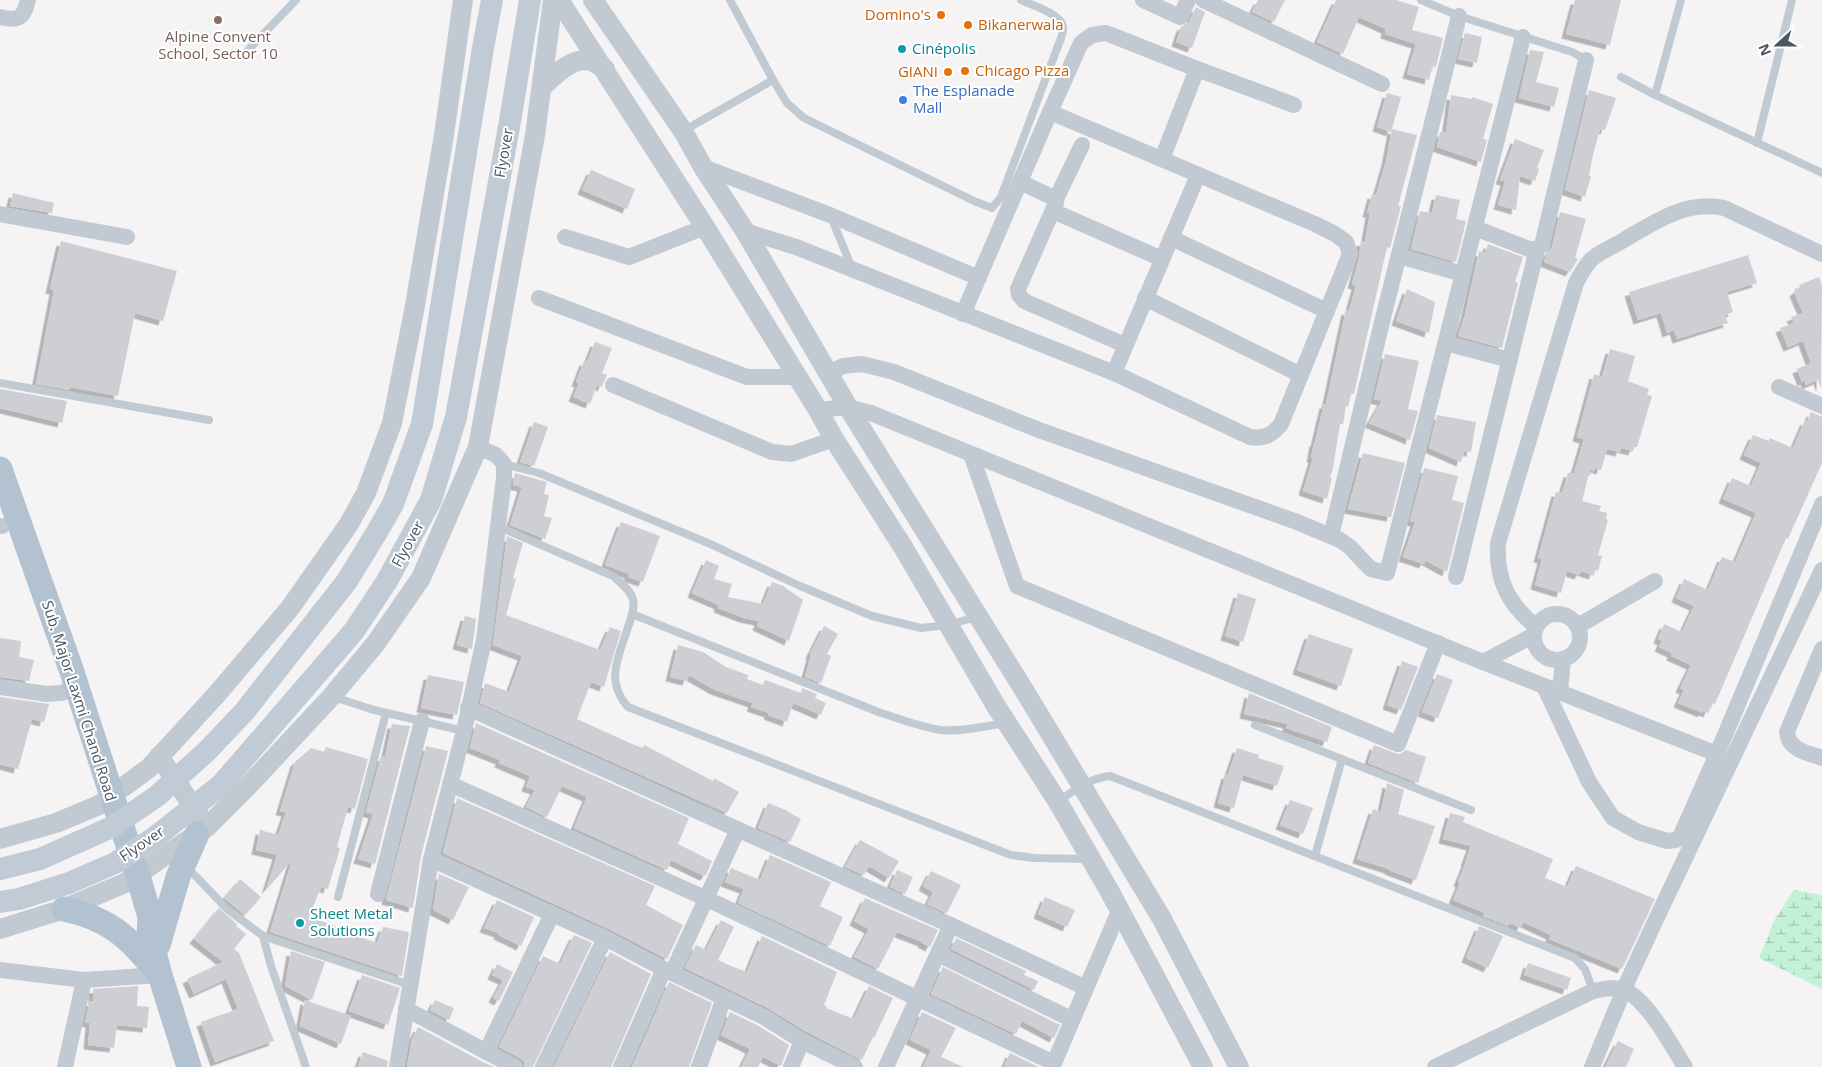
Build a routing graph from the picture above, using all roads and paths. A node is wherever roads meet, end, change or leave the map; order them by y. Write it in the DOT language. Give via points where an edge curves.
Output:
graph roads {
  1 [pos="28,0"];
  2 [pos="296,0"];
  3 [pos="463,0"];
  4 [pos="492,0"];
  5 [pos="530,0"];
  6 [pos="553,0"];
  7 [pos="559,0"];
  8 [pos="593,0"];
  9 [pos="607,0"];
  10 [pos="730,0"];
  11 [pos="1022,0"];
  12 [pos="1143,0"];
  13 [pos="1188,0"];
  14 [pos="1203,0"];
  15 [pos="1421,0"];
  16 [pos="1681,0"];
  17 [pos="1792,0"];
  18 [pos="1459,16"];
  19 [pos="0,17"];
  20 [pos="618,37"];
  21 [pos="1523,37"];
  22 [pos="248,50"];
  23 [pos="1586,60"];
  24 [pos="605,69"];
  25 [pos="1197,69"];
  26 [pos="1621,77"];
  27 [pos="773,80"];
  28 [pos="1382,84"];
  29 [pos="542,87"];
  30 [pos="1655,95"];
  31 [pos="1294,104"];
  32 [pos="1050,112"];
  33 [pos="683,131"];
  34 [pos="1757,143"];
  35 [pos="1082,145"];
  36 [pos="1162,160"];
  37 [pos="703,167"];
  38 [pos="1822,173"];
  39 [pos="1198,175"];
  40 [pos="1020,182"];
  41 [pos="1054,206"];
  42 [pos="0,214"];
  43 [pos="830,216"];
  44 [pos="704,227"];
  45 [pos="1475,228"];
  46 [pos="745,231"];
  47 [pos="565,237"];
  48 [pos="127,238"];
  49 [pos="1171,238"];
  50 [pos="1537,249"];
  51 [pos="1822,254"];
  52 [pos="1399,256"];
  53 [pos="1162,259"];
  54 [pos="853,270"];
  55 [pos="1463,274"];
  56 [pos="979,278"];
  57 [pos="539,298"];
  58 [pos="1145,298"];
  59 [pos="1327,311"];
  60 [pos="963,314"];
  61 [pos="1445,343"];
  62 [pos="1125,344"];
  63 [pos="1510,360"];
  64 [pos="828,373"];
  65 [pos="1114,373"];
  66 [pos="1301,375"];
  67 [pos="797,377"];
  68 [pos="0,383"];
  69 [pos="613,385"];
  70 [pos="1780,387"];
  71 [pos="1822,406"];
  72 [pos="848,407"];
  73 [pos="818,410"];
  74 [pos="209,420"];
  75 [pos="834,439"];
  76 [pos="478,447"];
  77 [pos="971,454"];
  78 [pos="504,464"];
  79 [pos="0,469"];
  80 [pos="1822,504"];
  81 [pos="0,524"];
  82 [pos="498,526"];
  83 [pos="1331,536"];
  84 [pos="1822,570"];
  85 [pos="1456,577"];
  86 [pos="1655,581"];
  87 [pos="632,614"];
  88 [pos="979,616"];
  89 [pos="948,625"];
  90 [pos="1578,626"];
  91 [pos="1535,631"];
  92 [pos="1438,643"];
  93 [pos="1822,649"];
  94 [pos="1563,659"];
  95 [pos="1483,662"];
  96 [pos="0,686"];
  97 [pos="1544,686"];
  98 [pos="69,691"];
  99 [pos="1560,692"];
  100 [pos="332,696"];
  101 [pos="468,708"];
  102 [pos="386,713"];
  103 [pos="422,721"];
  104 [pos="1006,722"];
  105 [pos="1255,725"];
  106 [pos="464,731"];
  107 [pos="1717,754"];
  108 [pos="159,756"];
  109 [pos="1822,758"];
  110 [pos="1342,759"];
  111 [pos="450,784"];
  112 [pos="1081,785"];
  113 [pos="105,800"];
  114 [pos="1058,802"];
  115 [pos="1471,810"];
  116 [pos="738,829"];
  117 [pos="202,831"];
  118 [pos="0,839"];
  119 [pos="1315,856"];
  120 [pos="1091,859"];
  121 [pos="431,860"];
  122 [pos="183,863"];
  123 [pos="0,869"];
  124 [pos="131,880"];
  125 [pos="378,894"];
  126 [pos="338,897"];
  127 [pos="705,898"];
  128 [pos="0,902"];
  129 [pos="64,909"];
  130 [pos="1120,909"];
  131 [pos="552,914"];
  132 [pos="951,925"];
  133 [pos="0,929"];
  134 [pos="263,936"];
  135 [pos="604,938"];
  136 [pos="938,954"];
  137 [pos="157,966"];
  138 [pos="0,970"];
  139 [pos="668,971"];
  140 [pos="84,980"];
  141 [pos="410,985"];
  142 [pos="1086,988"];
  143 [pos="1624,990"];
  144 [pos="1593,991"];
  145 [pos="724,998"];
  146 [pos="917,998"];
  147 [pos="406,1009"];
  148 [pos="1071,1019"];
  149 [pos="802,1041"];
  150 [pos="486,1052"];
  151 [pos="1053,1065"];
  152 [pos="65,1067"];
  153 [pos="189,1067"];
  154 [pos="306,1067"];
  155 [pos="398,1067"];
  156 [pos="515,1067"];
  157 [pos="543,1067"];
  158 [pos="621,1067"];
  159 [pos="699,1067"];
  160 [pos="791,1067"];
  161 [pos="855,1067"];
  162 [pos="886,1067"];
  163 [pos="1203,1067"];
  164 [pos="1239,1067"];
  165 [pos="1435,1067"];
  166 [pos="1592,1067"];
  167 [pos="1685,1067"];
  1 -- 19 [label="street" via="20,18"];
  2 -- 22 [label="lane"];
  3 -- 108 [label="street" via="414,310 392,423 380,460 349,524 290,608"];
  4 -- 123 [label="main road, Flyover, bridge" via="422,424 393,504 347,581 244,712 158,796 112,827 40,859"];
  5 -- 128 [label="main road, Flyover, bridge" via="456,417 431,500 387,581 354,631 221,785 154,838 115,863 70,883"];
  6 -- 29 [label="street"];
  7 -- 24 [label="street"];
  8 -- 20 [label="street"];
  9 -- 20 [label="street"];
  10 -- 27 [label="lane"];
  11 -- 27 [label="lane" via="1057,16 1064,28 1001,197 992,208 804,118 788,103"];
  12 -- 13 [label="street" via="1180,17"];
  14 -- 28 [label="street"];
  15 -- 18 [label="lane"];
  16 -- 30 [label="lane"];
  17 -- 34 [label="lane"];
  18 -- 21 [label="lane"];
  18 -- 52 [label="street"];
  20 -- 33 [label="street"];
  21 -- 23 [label="lane" via="1572,52"];
  21 -- 45 [label="street"];
  23 -- 50 [label="street" via="1542,245"];
  24 -- 29 [label="street" via="591,61 580,60 568,65"];
  24 -- 44 [label="street"];
  25 -- 31 [label="street"];
  25 -- 32 [label="street" via="1106,33 1092,35 1081,43"];
  25 -- 36 [label="street"];
  26 -- 30 [label="lane"];
  27 -- 33 [label="lane"];
  29 -- 76 [label="street"];
  30 -- 34 [label="lane"];
  32 -- 36 [label="street"];
  32 -- 40 [label="street"];
  33 -- 37 [label="street"];
  34 -- 38 [label="lane"];
  35 -- 41 [label="street"];
  36 -- 39 [label="street"];
  37 -- 43 [label="street"];
  37 -- 46 [label="street"];
  39 -- 49 [label="street"];
  39 -- 59 [label="street" via="1315,224 1346,242 1350,254"];
  40 -- 41 [label="street" via="1054,198"];
  40 -- 56 [label="street"];
  41 -- 53 [label="street"];
  41 -- 62 [label="street" via="1018,289 1019,295 1024,301"];
  42 -- 48 [label="street"];
  43 -- 54 [label="lane"];
  43 -- 56 [label="street"];
  44 -- 47 [label="street" via="629,257"];
  44 -- 67 [label="street"];
  45 -- 50 [label="street" via="1529,249"];
  45 -- 55 [label="street"];
  46 -- 54 [label="street"];
  46 -- 64 [label="street"];
  49 -- 53 [label="street"];
  49 -- 59 [label="street"];
  50 -- 63 [label="street"];
  51 -- 91 [label="street" via="1724,208 1711,205 1666,216 1594,258 1583,269 1576,283 1498,543 1497,560 1504,588"];
  52 -- 55 [label="street"];
  52 -- 83 [label="street"];
  53 -- 58 [label="street"];
  54 -- 60 [label="street"];
  55 -- 61 [label="street"];
  56 -- 60 [label="street"];
  57 -- 67 [label="street" via="747,377"];
  58 -- 62 [label="street"];
  58 -- 66 [label="street"];
  59 -- 66 [label="street"];
  60 -- 65 [label="street"];
  61 -- 63 [label="street"];
  61 -- 83 [label="street" via="1387,572 1371,569 1350,547"];
  62 -- 65 [label="street"];
  63 -- 85 [label="street"];
  64 -- 72 [label="street"];
  64 -- 83 [label="street" via="843,366 862,364 894,372 1040,430"];
  65 -- 66 [label="street" via="1250,437 1259,438 1274,433 1281,424"];
  67 -- 73 [label="street"];
  68 -- 74 [label="lane"];
  69 -- 75 [label="street" via="772,452 791,454"];
  70 -- 71 [label="street"];
  72 -- 73 [label="street"];
  72 -- 77 [label="street" via="871,413"];
  72 -- 88 [label="street"];
  73 -- 75 [label="street"];
  75 -- 89 [label="street"];
  76 -- 78 [label="street" via="496,455"];
  76 -- 100 [label="street" via="421,578 376,643"];
  77 -- 92 [label="street"];
  77 -- 92 [label="street" via="1017,586 1398,744"];
  78 -- 82 [label="street"];
  78 -- 89 [label="lane" via="539,473 872,616 921,628"];
  79 -- 98 [label="main road, Sub. Major Laxmi Chand Road"];
  80 -- 107 [label="street"];
  81 -- 98 [label="main road, Sub. Major Laxmi Chand Road"];
  82 -- 87 [label="lane" via="613,576 633,599"];
  82 -- 101 [label="street" via="484,640"];
  84 -- 143 [label="street"];
  86 -- 90 [label="street"];
  87 -- 104 [label="lane" via="909,722 941,730 970,729"];
  87 -- 120 [label="lane" via="614,673 614,686 628,707 1011,855"];
  88 -- 89 [label="lane"];
  88 -- 112 [label="street"];
  89 -- 104 [label="street"];
  90 -- 91 [label="street" via="1574,620 1560,613 1546,616"];
  90 -- 94 [label="street" via="1579,646"];
  91 -- 94 [label="street" via="1535,643 1543,654"];
  91 -- 95 [label="street"];
  92 -- 95 [label="street"];
  93 -- 109 [label="street" via="1787,732 1793,747"];
  94 -- 99 [label="street"];
  95 -- 97 [label="street"];
  96 -- 98 [label="street" via="46,694"];
  97 -- 99 [label="street"];
  97 -- 107 [label="street" via="1602,804 1613,818 1638,832 1667,841 1680,837"];
  98 -- 113 [label="main road, Sub. Major Laxmi Chand Road"];
  99 -- 107 [label="street"];
  100 -- 102 [label="lane"];
  100 -- 117 [label="street"];
  101 -- 106 [label="street"];
  101 -- 116 [label="street"];
  102 -- 103 [label="lane"];
  102 -- 126 [label="lane"];
  103 -- 106 [label="lane"];
  103 -- 125 [label="street"];
  104 -- 114 [label="street"];
  105 -- 110 [label="lane"];
  106 -- 111 [label="street"];
  108 -- 113 [label="street" via="149,768"];
  108 -- 117 [label="street"];
  110 -- 115 [label="lane"];
  110 -- 119 [label="lane"];
  111 -- 121 [label="street"];
  111 -- 127 [label="street"];
  112 -- 114 [label="lane"];
  112 -- 119 [label="lane" via="1110,776"];
  112 -- 164 [label="street" via="1162,920"];
  113 -- 118 [label="street" via="56,824"];
  113 -- 124 [label="main road, Sub. Major Laxmi Chand Road"];
  114 -- 120 [label="street"];
  116 -- 127 [label="street"];
  116 -- 132 [label="street"];
  117 -- 122 [label="main road"];
  117 -- 124 [label="street"];
  119 -- 144 [label="lane" via="1575,958 1585,969"];
  120 -- 130 [label="street"];
  121 -- 131 [label="street"];
  121 -- 141 [label="street"];
  122 -- 134 [label="lane" via="227,909"];
  122 -- 137 [label="main road" via="169,905"];
  124 -- 129 [label="street"];
  124 -- 137 [label="main road, Sub. Major Laxmi Chand Road" via="150,917 149,934"];
  127 -- 139 [label="street"];
  127 -- 146 [label="street"];
  129 -- 133 [label="street"];
  129 -- 137 [label="main road" via="97,918 119,931"];
  130 -- 142 [label="street"];
  130 -- 163 [label="street"];
  131 -- 135 [label="street"];
  131 -- 150 [label="street"];
  132 -- 136 [label="street"];
  132 -- 142 [label="street"];
  134 -- 141 [label="lane"];
  134 -- 154 [label="lane"];
  135 -- 139 [label="street"];
  135 -- 157 [label="street"];
  136 -- 146 [label="street"];
  136 -- 148 [label="street"];
  137 -- 140 [label="street"];
  137 -- 153 [label="main road, Sub. Major Laxmi Chand Road"];
  138 -- 140 [label="street"];
  139 -- 145 [label="street"];
  139 -- 158 [label="street"];
  140 -- 152 [label="street"];
  141 -- 147 [label="street"];
  142 -- 148 [label="street"];
  143 -- 144 [label="street" via="1608,988"];
  143 -- 166 [label="street"];
  143 -- 167 [label="street" via="1646,1007"];
  144 -- 165 [label="street"];
  145 -- 149 [label="street" via="764,1017"];
  145 -- 159 [label="street"];
  146 -- 151 [label="street"];
  146 -- 162 [label="street"];
  147 -- 150 [label="street"];
  147 -- 155 [label="street"];
  148 -- 151 [label="street"];
  149 -- 160 [label="street"];
  149 -- 161 [label="street"];
  150 -- 156 [label="street"];
}
